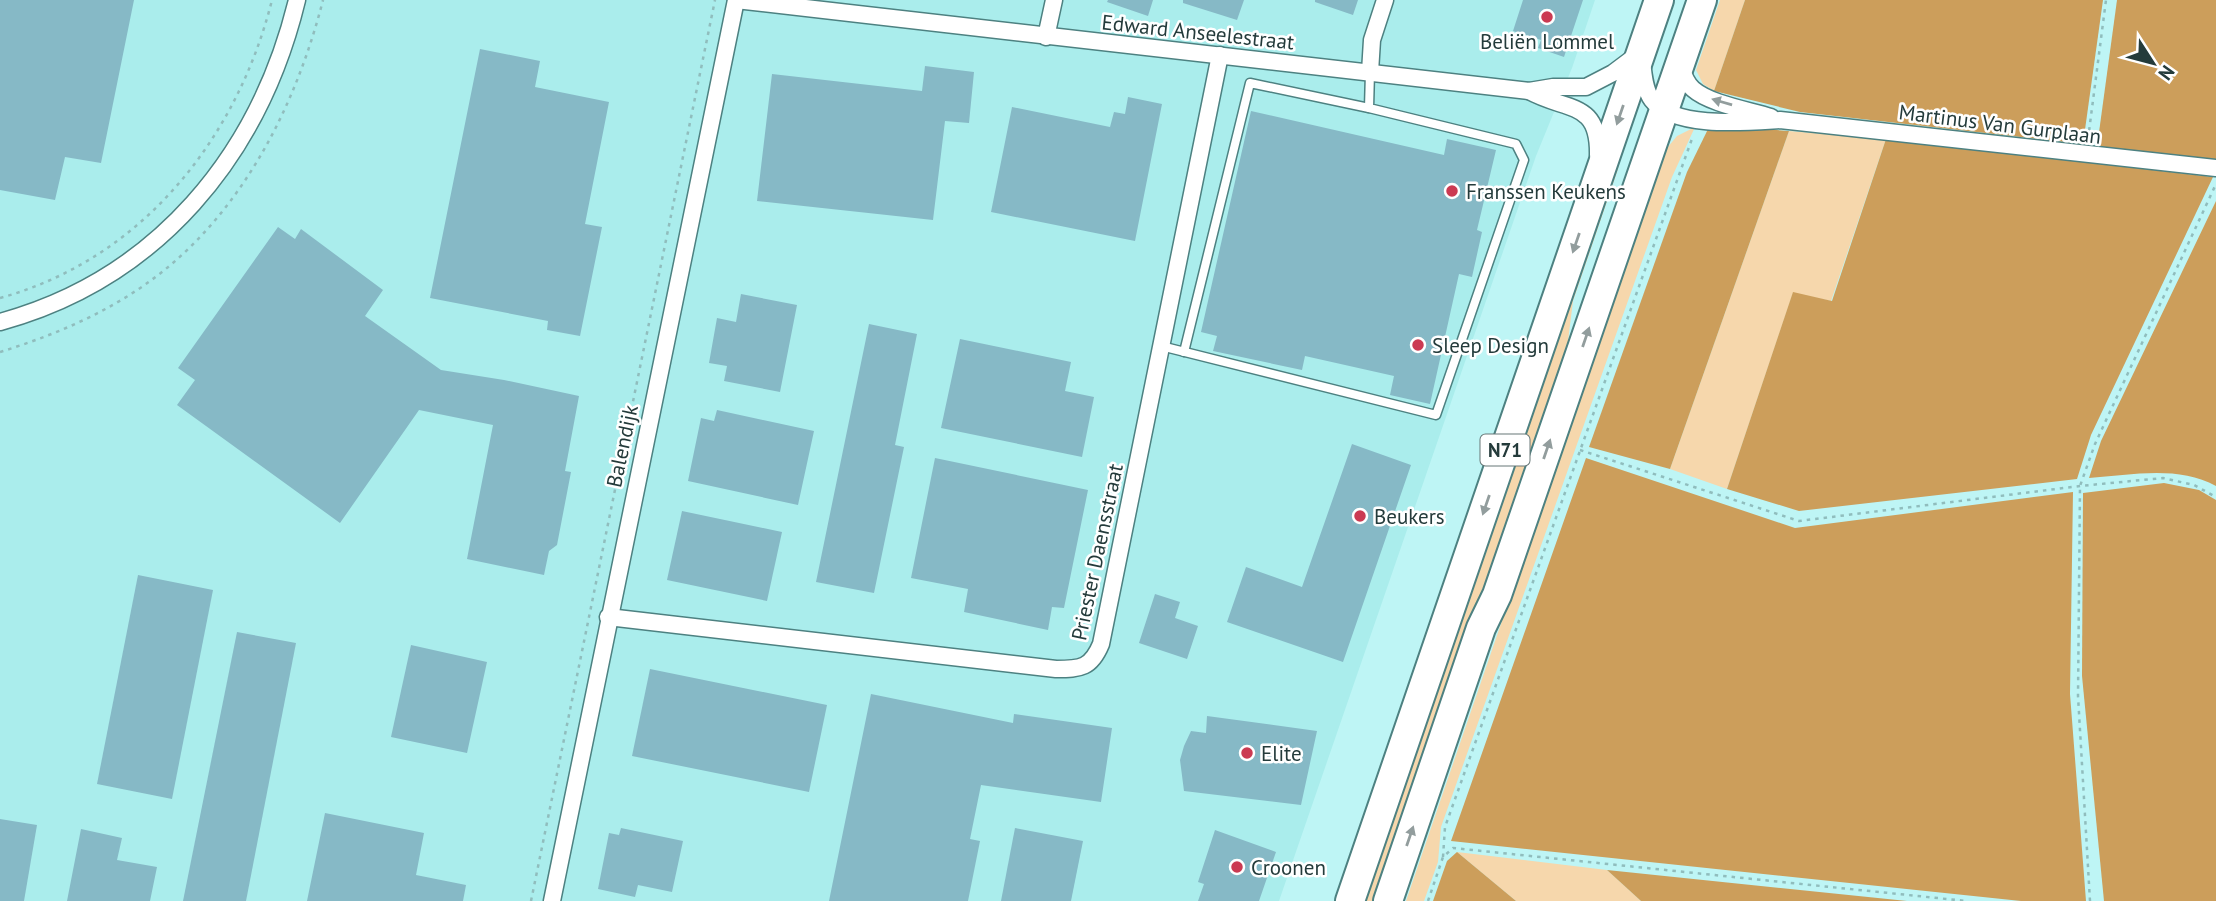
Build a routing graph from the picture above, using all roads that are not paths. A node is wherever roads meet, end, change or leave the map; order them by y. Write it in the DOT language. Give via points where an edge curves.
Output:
graph roads {
  1 [pos="298,0"];
  2 [pos="736,0"];
  3 [pos="1054,0"];
  4 [pos="1385,0"];
  5 [pos="1659,0"];
  6 [pos="1702,0"];
  7 [pos="1046,37"];
  8 [pos="1641,52"];
  9 [pos="1220,55"];
  10 [pos="1680,65"];
  11 [pos="1370,72"];
  12 [pos="1529,91"];
  13 [pos="1369,108"];
  14 [pos="1664,111"];
  15 [pos="1699,120"];
  16 [pos="1780,120"];
  17 [pos="1650,152"];
  18 [pos="2216,169"];
  19 [pos="1598,179"];
  20 [pos="0,322"];
  21 [pos="1161,346"];
  22 [pos="1184,352"];
  23 [pos="608,617"];
  24 [pos="552,901"];
  25 [pos="1350,901"];
  26 [pos="1388,901"];
  1 -- 20 [label="street" via="261,102 230,156 191,207 119,270 68,299"];
  2 -- 7 [label="street, Edward Anseelestraat"];
  2 -- 23 [label="street, Balendijk"];
  3 -- 7 [label="street"];
  4 -- 11 [label="street" via="1372,40"];
  5 -- 8 [label="highway, N71"];
  6 -- 10 [label="highway, N71"];
  7 -- 9 [label="street, Edward Anseelestraat"];
  8 -- 12 [label="street, Edward Anseelestraat" via="1586,87"];
  8 -- 14 [label="street" via="1651,99"];
  8 -- 19 [label="highway, N71, one-way"];
  9 -- 11 [label="street, Edward Anseelestraat"];
  9 -- 21 [label="street, Priester Daensstraat"];
  10 -- 14 [label="highway, N71"];
  16 -- 10 [label="street, Martinus Van Gurplaan, one-way" via="1709,98 1693,89"];
  11 -- 12 [label="street, Edward Anseelestraat"];
  11 -- 13 [label="lane"];
  12 -- 19 [label="street, Edward Anseelestraat" via="1581,111 1593,121 1598,137"];
  13 -- 22 [label="lane" via="1250,83"];
  13 -- 22 [label="lane" via="1516,144 1524,160 1436,415"];
  14 -- 15 [label="street, Martinus Van Gurplaan"];
  14 -- 17 [label="highway, N71"];
  15 -- 16 [label="street, Martinus Van Gurplaan"];
  15 -- 17 [label="street, Martinus Van Gurplaan" via="1672,127"];
  16 -- 18 [label="street, Martinus Van Gurplaan"];
  26 -- 17 [label="highway, N71, one-way"];
  19 -- 25 [label="highway, N71, one-way"];
  21 -- 22 [label="lane"];
  21 -- 23 [label="street, Priester Daensstraat" via="1101,643 1088,664 1056,669"];
  23 -- 24 [label="street, Balendijk"];
}
